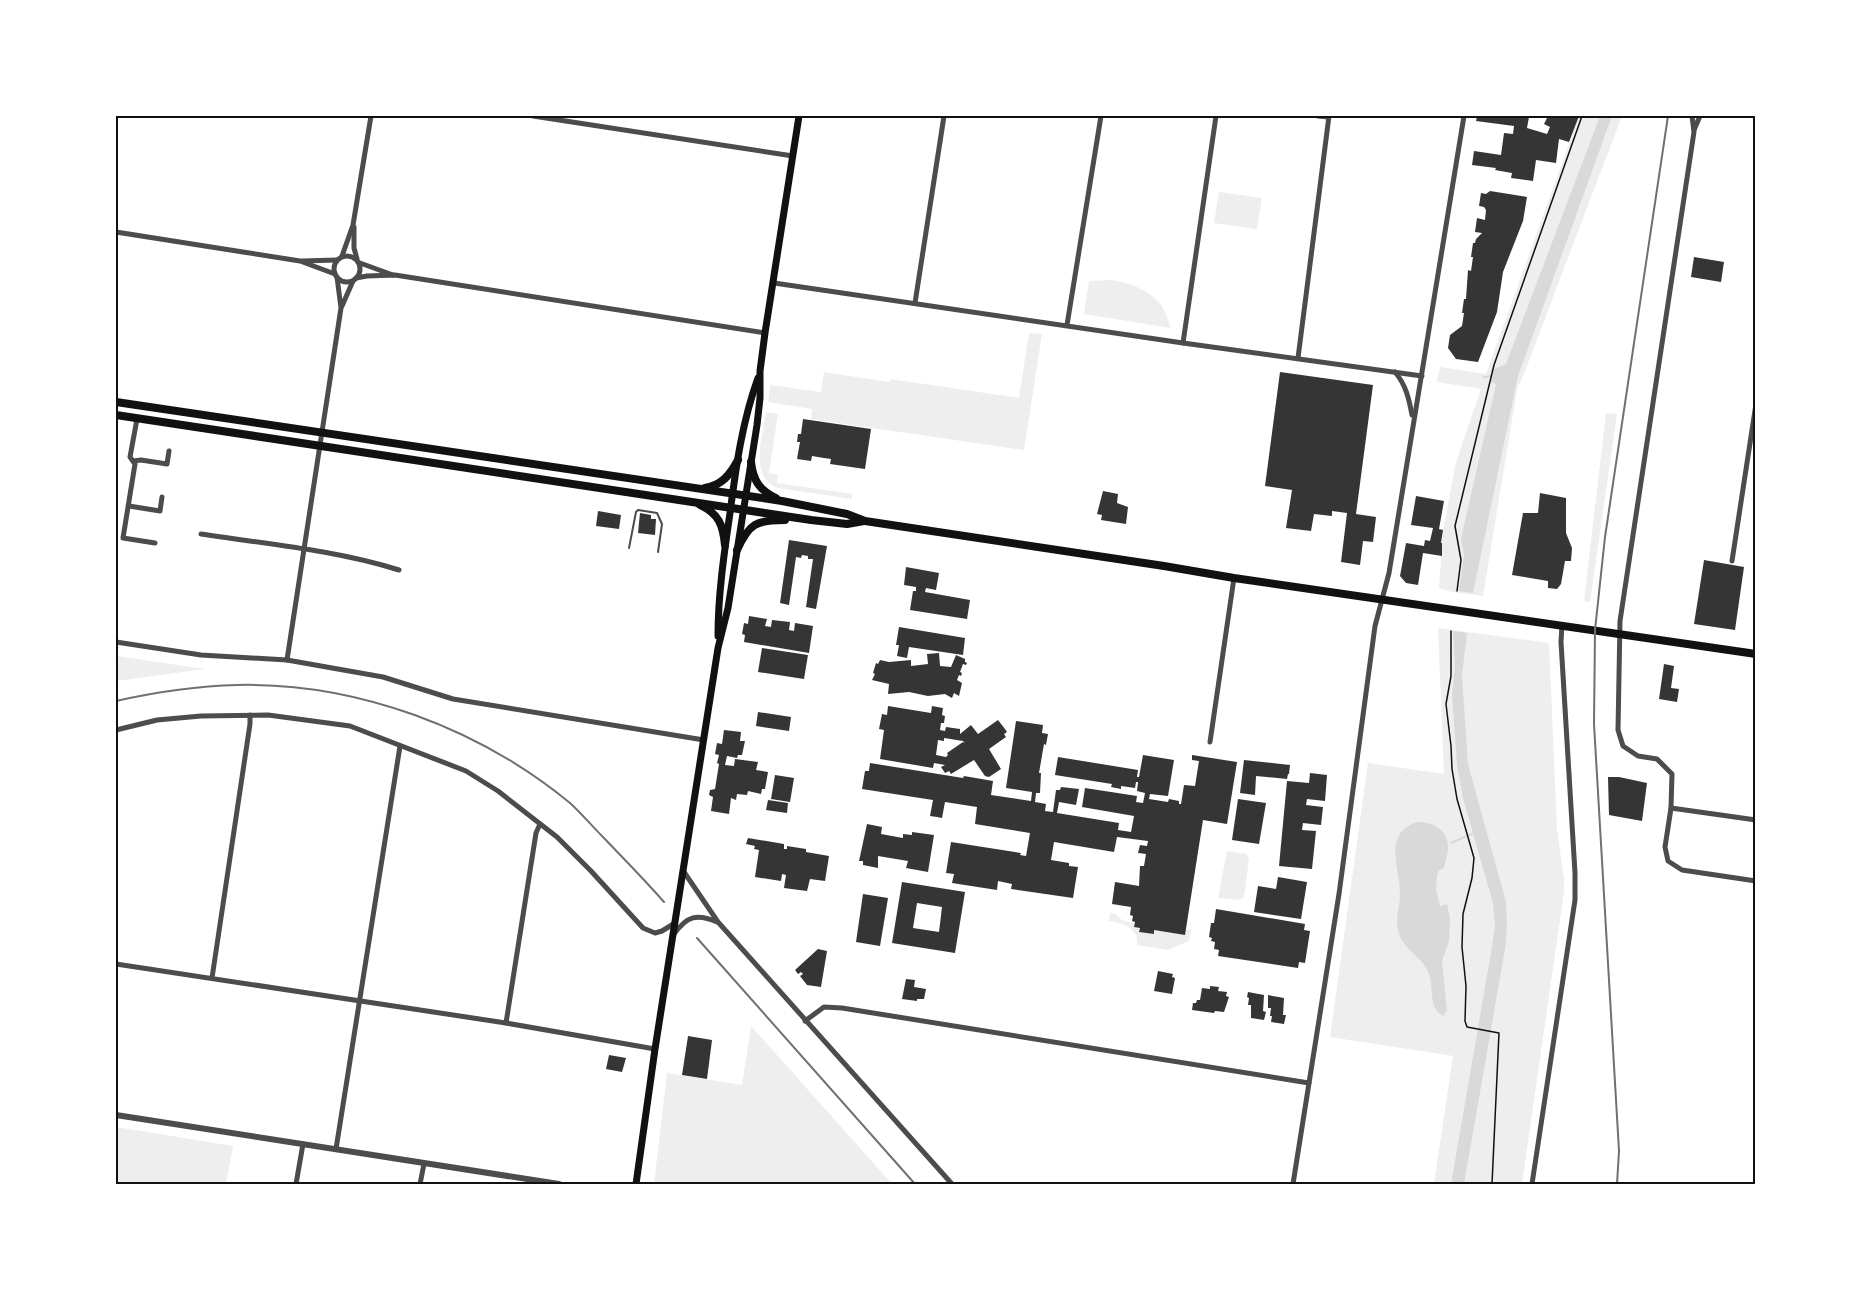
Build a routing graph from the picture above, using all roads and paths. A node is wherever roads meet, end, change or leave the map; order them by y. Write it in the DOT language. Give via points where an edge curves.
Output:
graph roads {
  1 [pos="371,116"];
  2 [pos="533,116"];
  3 [pos="799,116"];
  4 [pos="944,116"];
  5 [pos="1101,116"];
  6 [pos="1216,116"];
  7 [pos="1318,116"];
  8 [pos="1328,116"];
  9 [pos="1464,116"];
  10 [pos="1582,116"];
  11 [pos="1692,116"];
  12 [pos="1700,116"];
  13 [pos="1694,132"];
  14 [pos="793,156"];
  15 [pos="353,225"];
  16 [pos="116,232"];
  17 [pos="339,258"];
  18 [pos="300,261"];
  19 [pos="358,261"];
  20 [pos="395,275"];
  21 [pos="336,276"];
  22 [pos="355,280"];
  23 [pos="774,283"];
  24 [pos="915,303"];
  25 [pos="341,308"];
  26 [pos="1067,325"];
  27 [pos="765,333"];
  28 [pos="1183,343"];
  29 [pos="1298,358"];
  30 [pos="760,371"];
  31 [pos="1395,372"];
  32 [pos="1422,376"];
  33 [pos="116,402"];
  34 [pos="1755,404"];
  35 [pos="116,415"];
  36 [pos="137,418"];
  37 [pos="1413,420"];
  38 [pos="1754,426"];
  39 [pos="322,433"];
  40 [pos="320,446"];
  41 [pos="169,451"];
  42 [pos="738,460"];
  43 [pos="133,461"];
  44 [pos="751,462"];
  45 [pos="699,489"];
  46 [pos="732,494"];
  47 [pos="746,496"];
  48 [pos="162,497"];
  49 [pos="782,501"];
  50 [pos="692,502"];
  51 [pos="129,506"];
  52 [pos="730,508"];
  53 [pos="744,510"];
  54 [pos="804,519"];
  55 [pos="865,521"];
  56 [pos="201,534"];
  57 [pos="116,537"];
  58 [pos="123,538"];
  59 [pos="155,543"];
  60 [pos="725,545"];
  61 [pos="629,548"];
  62 [pos="303,549"];
  63 [pos="737,550"];
  64 [pos="658,552"];
  65 [pos="1732,561"];
  66 [pos="399,570"];
  67 [pos="1234,578"];
  68 [pos="1457,591"];
  69 [pos="1382,601"];
  70 [pos="1562,625"];
  71 [pos="1451,631"];
  72 [pos="1620,634"];
  73 [pos="116,642"];
  74 [pos="717,648"];
  75 [pos="1755,654"];
  76 [pos="287,660"];
  77 [pos="250,715"];
  78 [pos="116,730"];
  79 [pos="704,740"];
  80 [pos="1210,742"];
  81 [pos="400,746"];
  82 [pos="1671,808"];
  83 [pos="1755,820"];
  84 [pos="540,824"];
  85 [pos="684,872"];
  86 [pos="1755,881"];
  87 [pos="718,922"];
  88 [pos="675,923"];
  89 [pos="673,934"];
  90 [pos="116,964"];
  91 [pos="212,978"];
  92 [pos="359,1001"];
  93 [pos="805,1021"];
  94 [pos="506,1023"];
  95 [pos="655,1048"];
  96 [pos="1309,1083"];
  97 [pos="116,1115"];
  98 [pos="303,1144"];
  99 [pos="336,1149"];
  100 [pos="424,1164"];
  101 [pos="296,1185"];
  102 [pos="420,1185"];
  103 [pos="559,1185"];
  104 [pos="636,1185"];
  105 [pos="952,1185"];
  106 [pos="1293,1185"];
  107 [pos="1492,1185"];
  108 [pos="1532,1185"];
  1 -- 15 [label="street"];
  2 -- 14 [label="street"];
  3 -- 14 [label="main road"];
  4 -- 24 [label="street"];
  5 -- 26 [label="street"];
  6 -- 28 [label="street"];
  7 -- 8 [label="street"];
  8 -- 29 [label="street"];
  9 -- 32 [label="street"];
  10 -- 68 [label="path" via="1489,383 1455,526 1461,560"];
  11 -- 13 [label="street"];
  12 -- 13 [label="street"];
  13 -- 72 [label="street"];
  14 -- 23 [label="main road"];
  15 -- 17 [label="street"];
  15 -- 19 [label="street"];
  16 -- 18 [label="street"];
  17 -- 18 [label="street"];
  17 -- 19 [label="street" via="350,255"];
  17 -- 21 [label="street" via="334,265"];
  18 -- 21 [label="street"];
  19 -- 20 [label="street"];
  19 -- 22 [label="street" via="360,271"];
  20 -- 22 [label="street"];
  20 -- 27 [label="street"];
  21 -- 22 [label="street" via="345,282"];
  21 -- 25 [label="street"];
  22 -- 25 [label="street"];
  23 -- 24 [label="street"];
  23 -- 27 [label="main road"];
  24 -- 26 [label="street"];
  25 -- 39 [label="street"];
  26 -- 28 [label="street"];
  27 -- 30 [label="main road"];
  28 -- 29 [label="street"];
  29 -- 31 [label="street"];
  30 -- 42 [label="main road" via="744,421"];
  30 -- 44 [label="main road"];
  31 -- 32 [label="street"];
  31 -- 37 [label="street" via="1406,389"];
  32 -- 37 [label="street"];
  33 -- 39 [label="highway"];
  34 -- 38 [label="street"];
  35 -- 36 [label="highway"];
  36 -- 40 [label="highway"];
  36 -- 43 [label="street" via="130,457"];
  37 -- 69 [label="street"];
  38 -- 65 [label="street"];
  39 -- 40 [label="street"];
  39 -- 45 [label="highway"];
  40 -- 50 [label="highway"];
  40 -- 62 [label="street"];
  41 -- 43 [label="street" via="167,464"];
  42 -- 45 [label="highway" via="724,481"];
  42 -- 46 [label="main road"];
  43 -- 51 [label="street"];
  44 -- 47 [label="main road"];
  44 -- 49 [label="highway" via="758,487"];
  45 -- 46 [label="highway"];
  46 -- 47 [label="highway"];
  46 -- 52 [label="main road"];
  47 -- 49 [label="highway"];
  47 -- 53 [label="main road"];
  48 -- 51 [label="street" via="160,511"];
  49 -- 55 [label="highway"];
  50 -- 52 [label="highway"];
  50 -- 60 [label="highway" via="718,518"];
  51 -- 58 [label="street"];
  52 -- 53 [label="highway"];
  52 -- 60 [label="main road"];
  53 -- 54 [label="highway"];
  53 -- 63 [label="main road"];
  54 -- 55 [label="highway" via="847,524"];
  54 -- 63 [label="highway" via="759,522 748,530"];
  55 -- 67 [label="highway"];
  56 -- 62 [label="street"];
  57 -- 58 [label="street"];
  58 -- 59 [label="street"];
  60 -- 74 [label="main road"];
  61 -- 64 [label="lane" via="636,512 657,513 662,524"];
  62 -- 66 [label="street"];
  62 -- 76 [label="street"];
  63 -- 74 [label="main road"];
  67 -- 69 [label="highway"];
  67 -- 80 [label="street"];
  69 -- 70 [label="highway"];
  69 -- 96 [label="street" via="1375,627"];
  70 -- 72 [label="highway"];
  70 -- 108 [label="street" via="1575,900"];
  71 -- 107 [label="path" via="1452,668 1446,715 1454,782 1474,851 1463,914 1465,1021 1467,1027 1499,1033"];
  72 -- 75 [label="highway"];
  72 -- 82 [label="street" via="1620,738 1623,746 1638,756 1657,759 1672,774"];
  73 -- 76 [label="street" via="201,655"];
  74 -- 79 [label="main road"];
  76 -- 79 [label="street" via="383,677 453,699"];
  77 -- 78 [label="street" via="157,720"];
  77 -- 81 [label="street" via="350,726"];
  77 -- 91 [label="street"];
  79 -- 85 [label="main road"];
  81 -- 84 [label="street" via="466,771"];
  81 -- 92 [label="street"];
  82 -- 83 [label="street"];
  82 -- 86 [label="street" via="1665,847 1668,861 1682,870"];
  84 -- 88 [label="street" via="566,846 642,928 655,933"];
  84 -- 94 [label="street"];
  85 -- 87 [label="street"];
  85 -- 88 [label="main road"];
  87 -- 89 [label="street" via="700,915"];
  87 -- 93 [label="street"];
  88 -- 89 [label="main road"];
  89 -- 95 [label="main road"];
  90 -- 91 [label="street"];
  91 -- 92 [label="street"];
  92 -- 94 [label="street"];
  92 -- 99 [label="street"];
  93 -- 96 [label="street" via="824,1007 842,1008"];
  93 -- 105 [label="street"];
  94 -- 95 [label="street"];
  95 -- 104 [label="main road"];
  96 -- 106 [label="street"];
  97 -- 98 [label="street"];
  98 -- 99 [label="street"];
  98 -- 101 [label="street"];
  99 -- 100 [label="street"];
  100 -- 102 [label="street"];
  100 -- 103 [label="street"];
}
